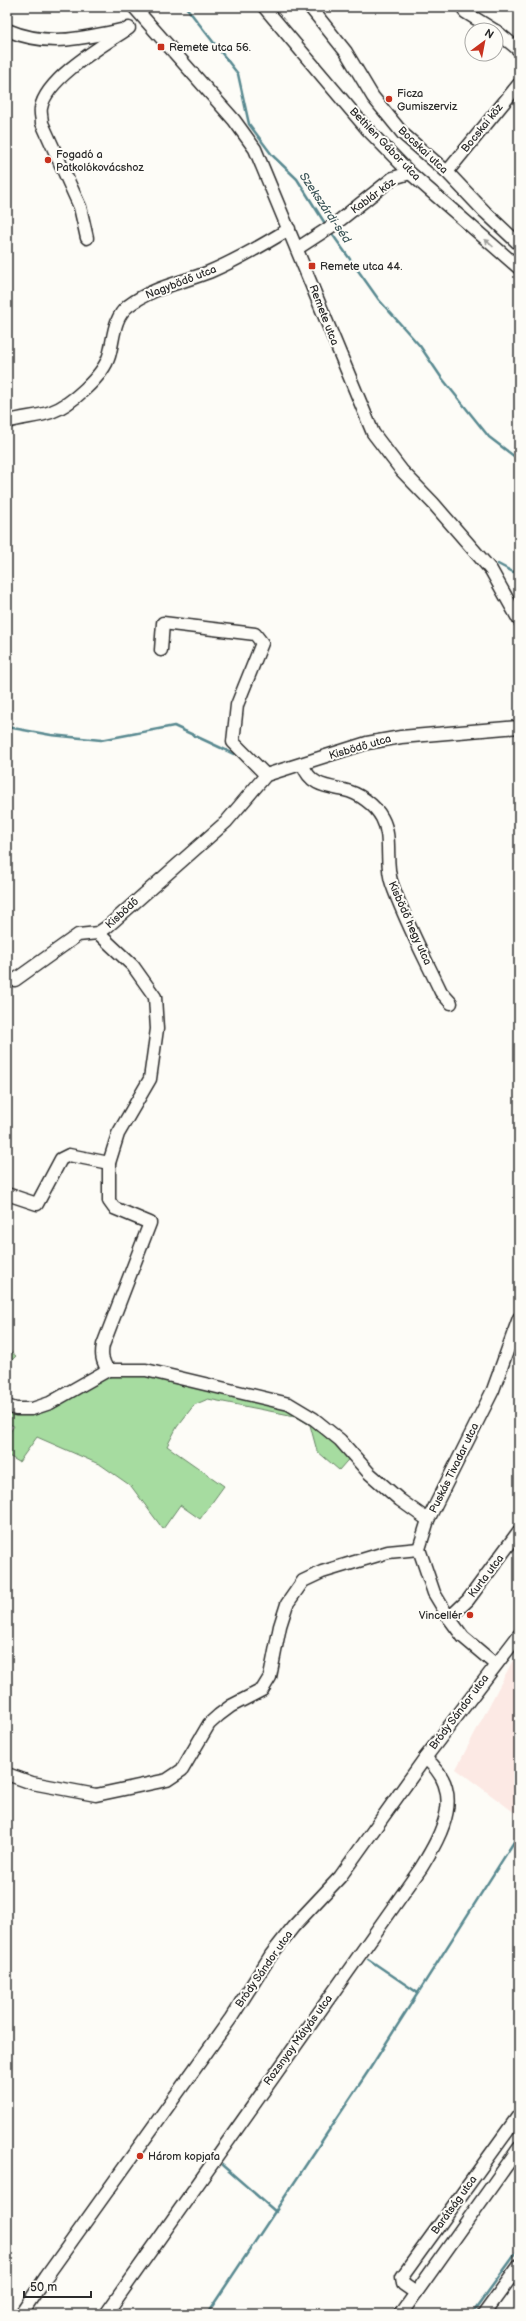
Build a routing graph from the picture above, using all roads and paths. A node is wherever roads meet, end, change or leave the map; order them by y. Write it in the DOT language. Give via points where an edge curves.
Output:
graph roads {
  1 [pos="134,7"];
  2 [pos="264,7"];
  3 [pos="310,7"];
  4 [pos="465,12"];
  5 [pos="144,20"];
  6 [pos="482,22"];
  7 [pos="129,28"];
  8 [pos="7,30"];
  9 [pos="504,38"];
  10 [pos="519,50"];
  11 [pos="519,84"];
  12 [pos="367,129"];
  13 [pos="447,172"];
  14 [pos="410,173"];
  15 [pos="393,178"];
  16 [pos="289,229"];
  17 [pos="87,238"];
  18 [pos="519,244"];
  19 [pos="298,248"];
  20 [pos="519,268"];
  21 [pos="7,422"];
  22 [pos="519,620"];
  23 [pos="161,650"];
  24 [pos="519,727"];
  25 [pos="303,764"];
  26 [pos="266,775"];
  27 [pos="98,933"];
  28 [pos="7,979"];
  29 [pos="451,1003"];
  30 [pos="109,1163"];
  31 [pos="7,1194"];
  32 [pos="519,1318"];
  33 [pos="108,1370"];
  34 [pos="7,1406"];
  35 [pos="428,1520"];
  36 [pos="519,1532"];
  37 [pos="419,1549"];
  38 [pos="449,1618"];
  39 [pos="519,1635"];
  40 [pos="495,1664"];
  41 [pos="425,1758"];
  42 [pos="7,1774"];
  43 [pos="519,2115"];
  44 [pos="519,2148"];
  45 [pos="519,2266"];
  46 [pos="416,2293"];
  47 [pos="21,2314"];
  48 [pos="106,2314"];
  49 [pos="401,2314"];
  50 [pos="484,2314"];
  1 -- 5 [label="street, Remete utca"];
  2 -- 12 [label="street, Bethlen Gábor utca"];
  3 -- 13 [label="street, Bocskai utca" via="346,52 372,97 398,128"];
  4 -- 6 [label="street"];
  5 -- 7 [label="street"];
  5 -- 16 [label="street, Remete utca" via="234,120 255,149"];
  7 -- 8 [label="street" via="87,37 43,41"];
  7 -- 17 [label="street" via="78,62 53,86 40,108 42,123 80,207"];
  9 -- 10 [label="street"];
  11 -- 13 [label="street, Bocskai köz"];
  12 -- 14 [label="street, Bethlen Gábor utca"];
  12 -- 15 [label="street" via="373,143 394,171"];
  13 -- 18 [label="street, Bocskai utca"];
  14 -- 15 [label="street, Kablár köz"];
  20 -- 14 [label="street, Bethlen Gábor utca, one-way"];
  15 -- 19 [label="street, Kablár köz" via="335,224"];
  16 -- 19 [label="street, Remete utca"];
  16 -- 21 [label="street, Nagybödő utca" via="238,259 207,273 147,293 121,314 116,322 108,357 84,390 65,405 50,412"];
  19 -- 22 [label="street, Remete utca" via="373,433 402,471 439,509 491,570"];
  23 -- 26 [label="street" via="164,623 255,634 262,643 237,705 233,742"];
  24 -- 25 [label="street, Kisbödő utca" via="401,737 367,743"];
  25 -- 26 [label="street, Kisbödő utca"];
  25 -- 29 [label="street, Kisbödő hegy utca" via="310,778 330,788 345,790 359,796 383,819 391,883 441,992"];
  26 -- 27 [label="street, Kisbödő" via="226,822"];
  27 -- 28 [label="street, Kisbödő" via="78,935 15,980"];
  27 -- 30 [label="street" via="133,966 155,997 156,1008 157,1029 150,1079 118,1134"];
  30 -- 31 [label="street" via="69,1155 61,1159 37,1204"];
  30 -- 33 [label="street" via="109,1201 114,1208 150,1223 103,1345 103,1363"];
  32 -- 35 [label="street, Puskás Tivadar utca" via="493,1390"];
  33 -- 34 [label="street" via="50,1403 32,1408 16,1409"];
  33 -- 35 [label="street" via="146,1370 288,1404 314,1419 340,1440 370,1473 400,1500"];
  35 -- 37 [label="street, Puskás Tivadar utca"];
  36 -- 38 [label="street, Kurta utca" via="468,1600"];
  37 -- 38 [label="street" via="434,1593"];
  37 -- 42 [label="street" via="388,1552 329,1569 303,1581 287,1604 270,1677 262,1690 231,1706 209,1724 182,1770 167,1780 96,1795 32,1783"];
  38 -- 40 [label="street" via="464,1636"];
  39 -- 40 [label="street, Bródy Sándor utca"];
  40 -- 41 [label="street, Bródy Sándor utca"];
  41 -- 47 [label="street, Bródy Sándor utca" via="340,1877 293,1927 271,1955 231,2018"];
  41 -- 48 [label="street, Rozsnyay Mátyás utca" via="444,1779 448,1791 445,1818 439,1838 421,1868"];
  43 -- 46 [label="street, Barátság utca" via="402,2277 403,2284"];
  44 -- 46 [label="street, Barátság utca"];
  45 -- 50 [label="street"];
  46 -- 49 [label="street, Barátság utca"];
}
